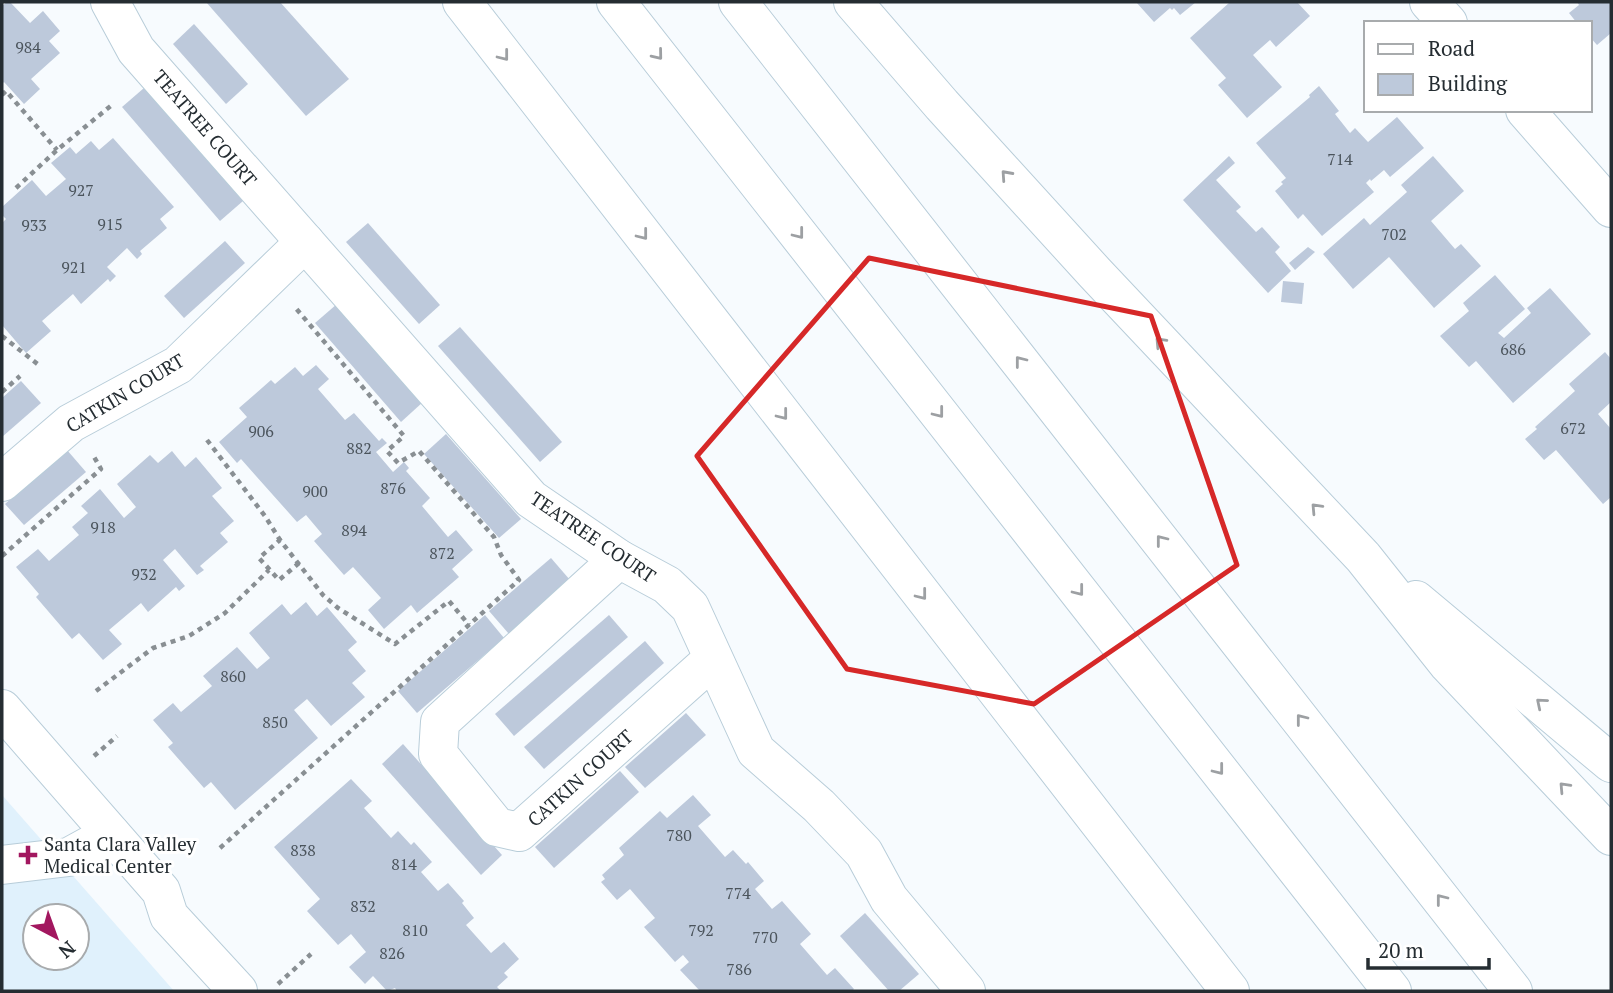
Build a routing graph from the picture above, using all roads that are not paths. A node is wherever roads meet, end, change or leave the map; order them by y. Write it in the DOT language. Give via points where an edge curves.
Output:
graph roads {
  1 [pos="110,2"];
  2 [pos="462,2"];
  3 [pos="616,2"];
  4 [pos="738,2"];
  5 [pos="853,2"];
  6 [pos="1429,2"];
  7 [pos="1446,21"];
  8 [pos="1527,112"];
  9 [pos="1611,208"];
  10 [pos="304,242"];
  11 [pos="2,482"];
  12 [pos="1363,557"];
  13 [pos="619,558"];
  14 [pos="713,659"];
  15 [pos="2,709"];
  16 [pos="1611,763"];
  17 [pos="111,834"];
  18 [pos="1611,836"];
  19 [pos="2,865"];
  20 [pos="238,991"];
  21 [pos="966,991"];
  22 [pos="1230,991"];
  23 [pos="1392,991"];
  24 [pos="1513,991"];
  1 -- 10 [label="main road, TEATREE COURT" via="136,50"];
  2 -- 22 [label="main road, one-way"];
  3 -- 23 [label="main road, one-way"];
  24 -- 4 [label="main road, one-way"];
  12 -- 5 [label="main road, one-way" via="1077,253"];
  6 -- 7 [label="main road"];
  8 -- 9 [label="main road"];
  10 -- 11 [label="main road, CATKIN COURT" via="178,365 71,423"];
  10 -- 13 [label="main road, TEATREE COURT" via="531,499"];
  16 -- 12 [label="main road, one-way"];
  18 -- 12 [label="main road, one-way" via="1448,664"];
  13 -- 14 [label="main road, TEATREE COURT" via="667,585 690,607"];
  13 -- 14 [label="main road, CATKIN COURT" via="440,722 438,754 497,827 519,832"];
  14 -- 21 [label="main road, TEATREE COURT" via="756,751 864,853 889,899"];
  15 -- 17 [label="main road"];
  17 -- 19 [label="main road" via="69,857"];
  17 -- 20 [label="main road" via="161,891 169,916"];
}
